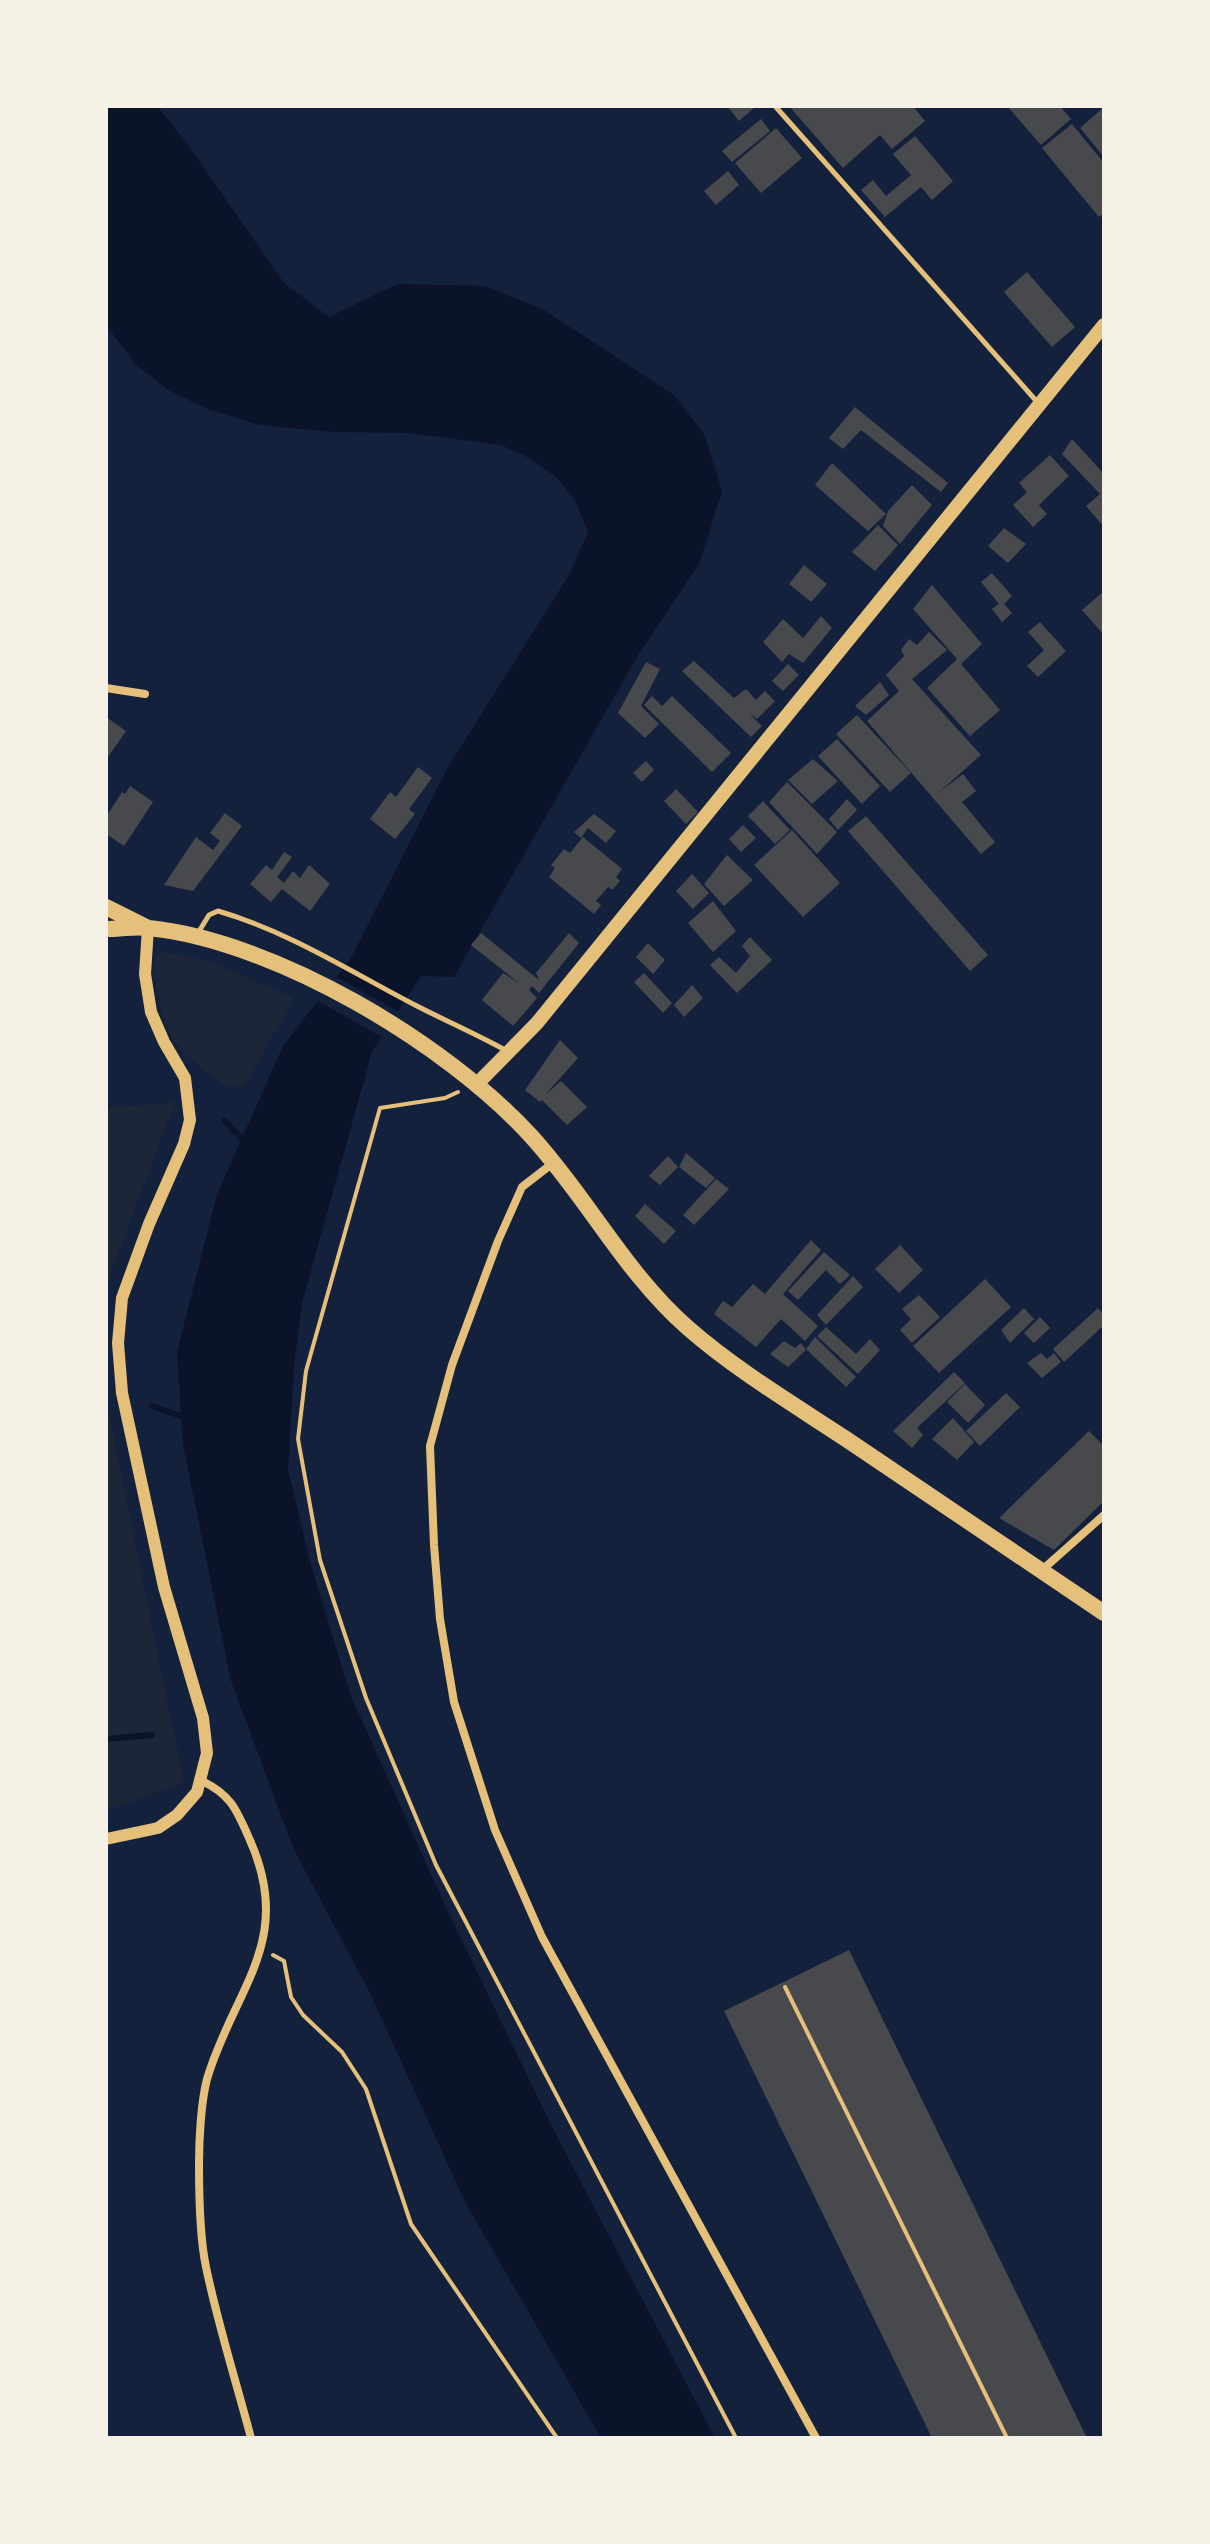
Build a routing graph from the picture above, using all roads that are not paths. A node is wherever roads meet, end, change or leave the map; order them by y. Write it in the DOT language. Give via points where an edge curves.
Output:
graph roads {
  1 [pos="775,106"];
  2 [pos="1104,325"];
  3 [pos="1040,405"];
  4 [pos="106,688"];
  5 [pos="145,694"];
  6 [pos="106,907"];
  7 [pos="148,928"];
  8 [pos="106,929"];
  9 [pos="196,937"];
  10 [pos="509,1052"];
  11 [pos="476,1085"];
  12 [pos="553,1163"];
  13 [pos="1104,1515"];
  14 [pos="1042,1571"];
  15 [pos="1104,1613"];
  16 [pos="200,1780"];
  17 [pos="106,1839"];
  18 [pos="251,2438"];
  19 [pos="816,2438"];
  1 -- 3 [label="lane"];
  2 -- 3 [label="main road"];
  3 -- 10 [label="main road"];
  4 -- 5 [label="street"];
  6 -- 7 [label="main road"];
  7 -- 8 [label="main road"];
  7 -- 9 [label="main road"];
  7 -- 16 [label="street" via="145,974 151,1012 185,1078 190,1120 122,1298 118,1343 122,1393 164,1587 203,1718 207,1753"];
  9 -- 10 [label="lane" via="209,915 218,911 245,919 332,958"];
  9 -- 11 [label="main road" via="325,985 396,1027"];
  10 -- 11 [label="main road"];
  11 -- 12 [label="main road" via="532,1136"];
  12 -- 14 [label="main road" via="653,1294 689,1329"];
  12 -- 19 [label="street" via="522,1187 498,1241 452,1365 430,1446 439,1604 454,1702 495,1830 542,1937"];
  13 -- 14 [label="street"];
  14 -- 15 [label="main road"];
  16 -- 17 [label="street" via="197,1792 177,1815 158,1828"];
  16 -- 18 [label="street" via="234,1805 257,1854 266,1892 257,1964 206,2082 199,2162 205,2264"];
}
